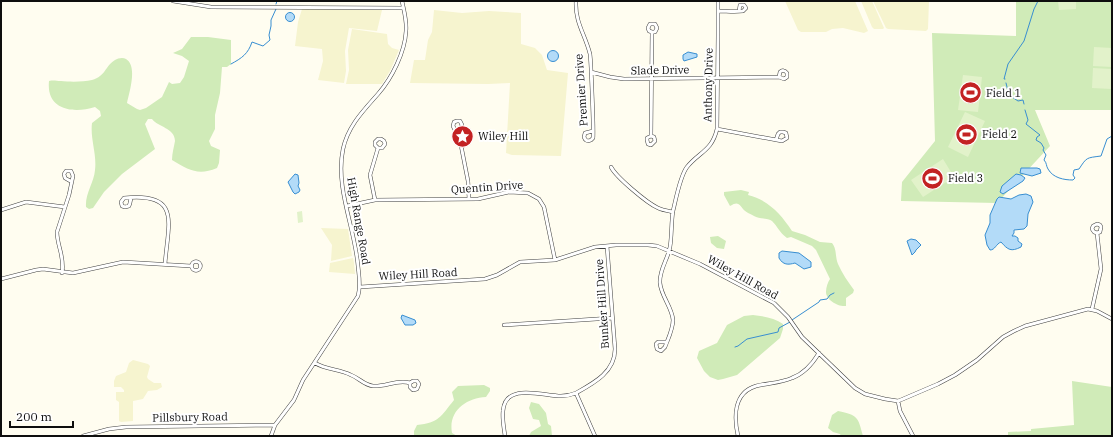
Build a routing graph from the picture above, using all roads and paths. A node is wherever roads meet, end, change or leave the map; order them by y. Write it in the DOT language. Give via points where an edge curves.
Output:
graph roads {
  1 [pos="172,1"];
  2 [pos="402,1"];
  3 [pos="576,1"];
  4 [pos="718,1"];
  5 [pos="404,8"];
  6 [pos="718,11"];
  7 [pos="738,11"];
  8 [pos="652,32"];
  9 [pos="591,72"];
  10 [pos="779,77"];
  11 [pos="717,78"];
  12 [pos="652,79"];
  13 [pos="716,129"];
  14 [pos="458,130"];
  15 [pos="593,131"];
  16 [pos="651,136"];
  17 [pos="776,140"];
  18 [pos="378,148"];
  19 [pos="611,167"];
  20 [pos="72,182"];
  21 [pos="131,198"];
  22 [pos="469,199"];
  23 [pos="375,200"];
  24 [pos="347,206"];
  25 [pos="65,207"];
  26 [pos="1,210"];
  27 [pos="673,212"];
  28 [pos="1097,233"];
  29 [pos="607,246"];
  30 [pos="670,251"];
  31 [pos="555,260"];
  32 [pos="165,264"];
  33 [pos="191,266"];
  34 [pos="62,273"];
  35 [pos="1,279"];
  36 [pos="360,287"];
  37 [pos="1092,309"];
  38 [pos="612,318"];
  39 [pos="1112,319"];
  40 [pos="504,325"];
  41 [pos="667,342"];
  42 [pos="820,354"];
  43 [pos="315,363"];
  44 [pos="410,383"];
  45 [pos="576,393"];
  46 [pos="898,401"];
  47 [pos="275,425"];
  48 [pos="83,436"];
  49 [pos="271,436"];
  50 [pos="505,436"];
  51 [pos="595,436"];
  52 [pos="738,436"];
  53 [pos="913,436"];
  1 -- 5 [label="street" via="221,7"];
  2 -- 5 [label="street, High Range Road"];
  3 -- 9 [label="street, Premier Drive" via="577,20 589,53"];
  4 -- 6 [label="street, Anthony Drive"];
  5 -- 24 [label="street, High Range Road" via="406,34 396,67 380,92 356,120 344,144 342,181"];
  6 -- 7 [label="street"];
  6 -- 11 [label="street, Anthony Drive"];
  8 -- 12 [label="street"];
  9 -- 12 [label="street, Slade Drive" via="619,79"];
  9 -- 15 [label="street, Premier Drive"];
  10 -- 11 [label="street, Slade Drive"];
  11 -- 12 [label="street, Slade Drive"];
  11 -- 13 [label="street, Anthony Drive"];
  12 -- 16 [label="street"];
  13 -- 17 [label="street"];
  13 -- 27 [label="street, Anthony Drive" via="708,149 684,171"];
  14 -- 22 [label="street"];
  18 -- 23 [label="street" via="370,175"];
  19 -- 27 [label="street" via="652,204"];
  20 -- 25 [label="street"];
  21 -- 32 [label="street" via="155,199 166,209 168,220"];
  22 -- 23 [label="street, Quentin Drive"];
  22 -- 31 [label="street, Quentin Drive" via="511,192 528,193 537,197 544,207"];
  23 -- 24 [label="street, Quentin Drive"];
  24 -- 36 [label="street, High Range Road" via="358,261"];
  25 -- 26 [label="street" via="26,202"];
  25 -- 34 [label="street" via="57,235 63,260"];
  27 -- 30 [label="street, Anthony Drive"];
  28 -- 37 [label="street" via="1102,268"];
  29 -- 30 [label="street, Wiley Hill Road" via="648,245"];
  29 -- 31 [label="street, Wiley Hill Road"];
  29 -- 38 [label="street, Bunker Hill Drive"];
  30 -- 41 [label="street, Anthony Drive" via="660,280 672,319"];
  30 -- 42 [label="street, Wiley Hill Road" via="774,303"];
  31 -- 36 [label="street, Wiley Hill Road" via="520,262 484,279"];
  32 -- 33 [label="street"];
  32 -- 34 [label="street" via="123,262 75,273"];
  34 -- 35 [label="street" via="43,269"];
  36 -- 43 [label="street, High Range Road" via="356,300"];
  37 -- 39 [label="street"];
  37 -- 46 [label="street" via="1014,331 955,376"];
  38 -- 40 [label="street"];
  38 -- 45 [label="street, Bunker Hill Drive" via="615,349 612,363 606,373"];
  42 -- 46 [label="street, Wiley Hill Road" via="859,391 882,399"];
  42 -- 52 [label="street" via="795,377 756,386 744,394 737,404"];
  43 -- 44 [label="street" via="351,374 370,386 401,381"];
  43 -- 47 [label="street, High Range Road" via="291,404"];
  45 -- 50 [label="street" via="561,396 524,392 513,395 503,409"];
  45 -- 51 [label="street"];
  46 -- 53 [label="street" via="900,411"];
  47 -- 48 [label="street, Pillsbury Road" via="126,427"];
  47 -- 49 [label="street, High Range Road"];
}
